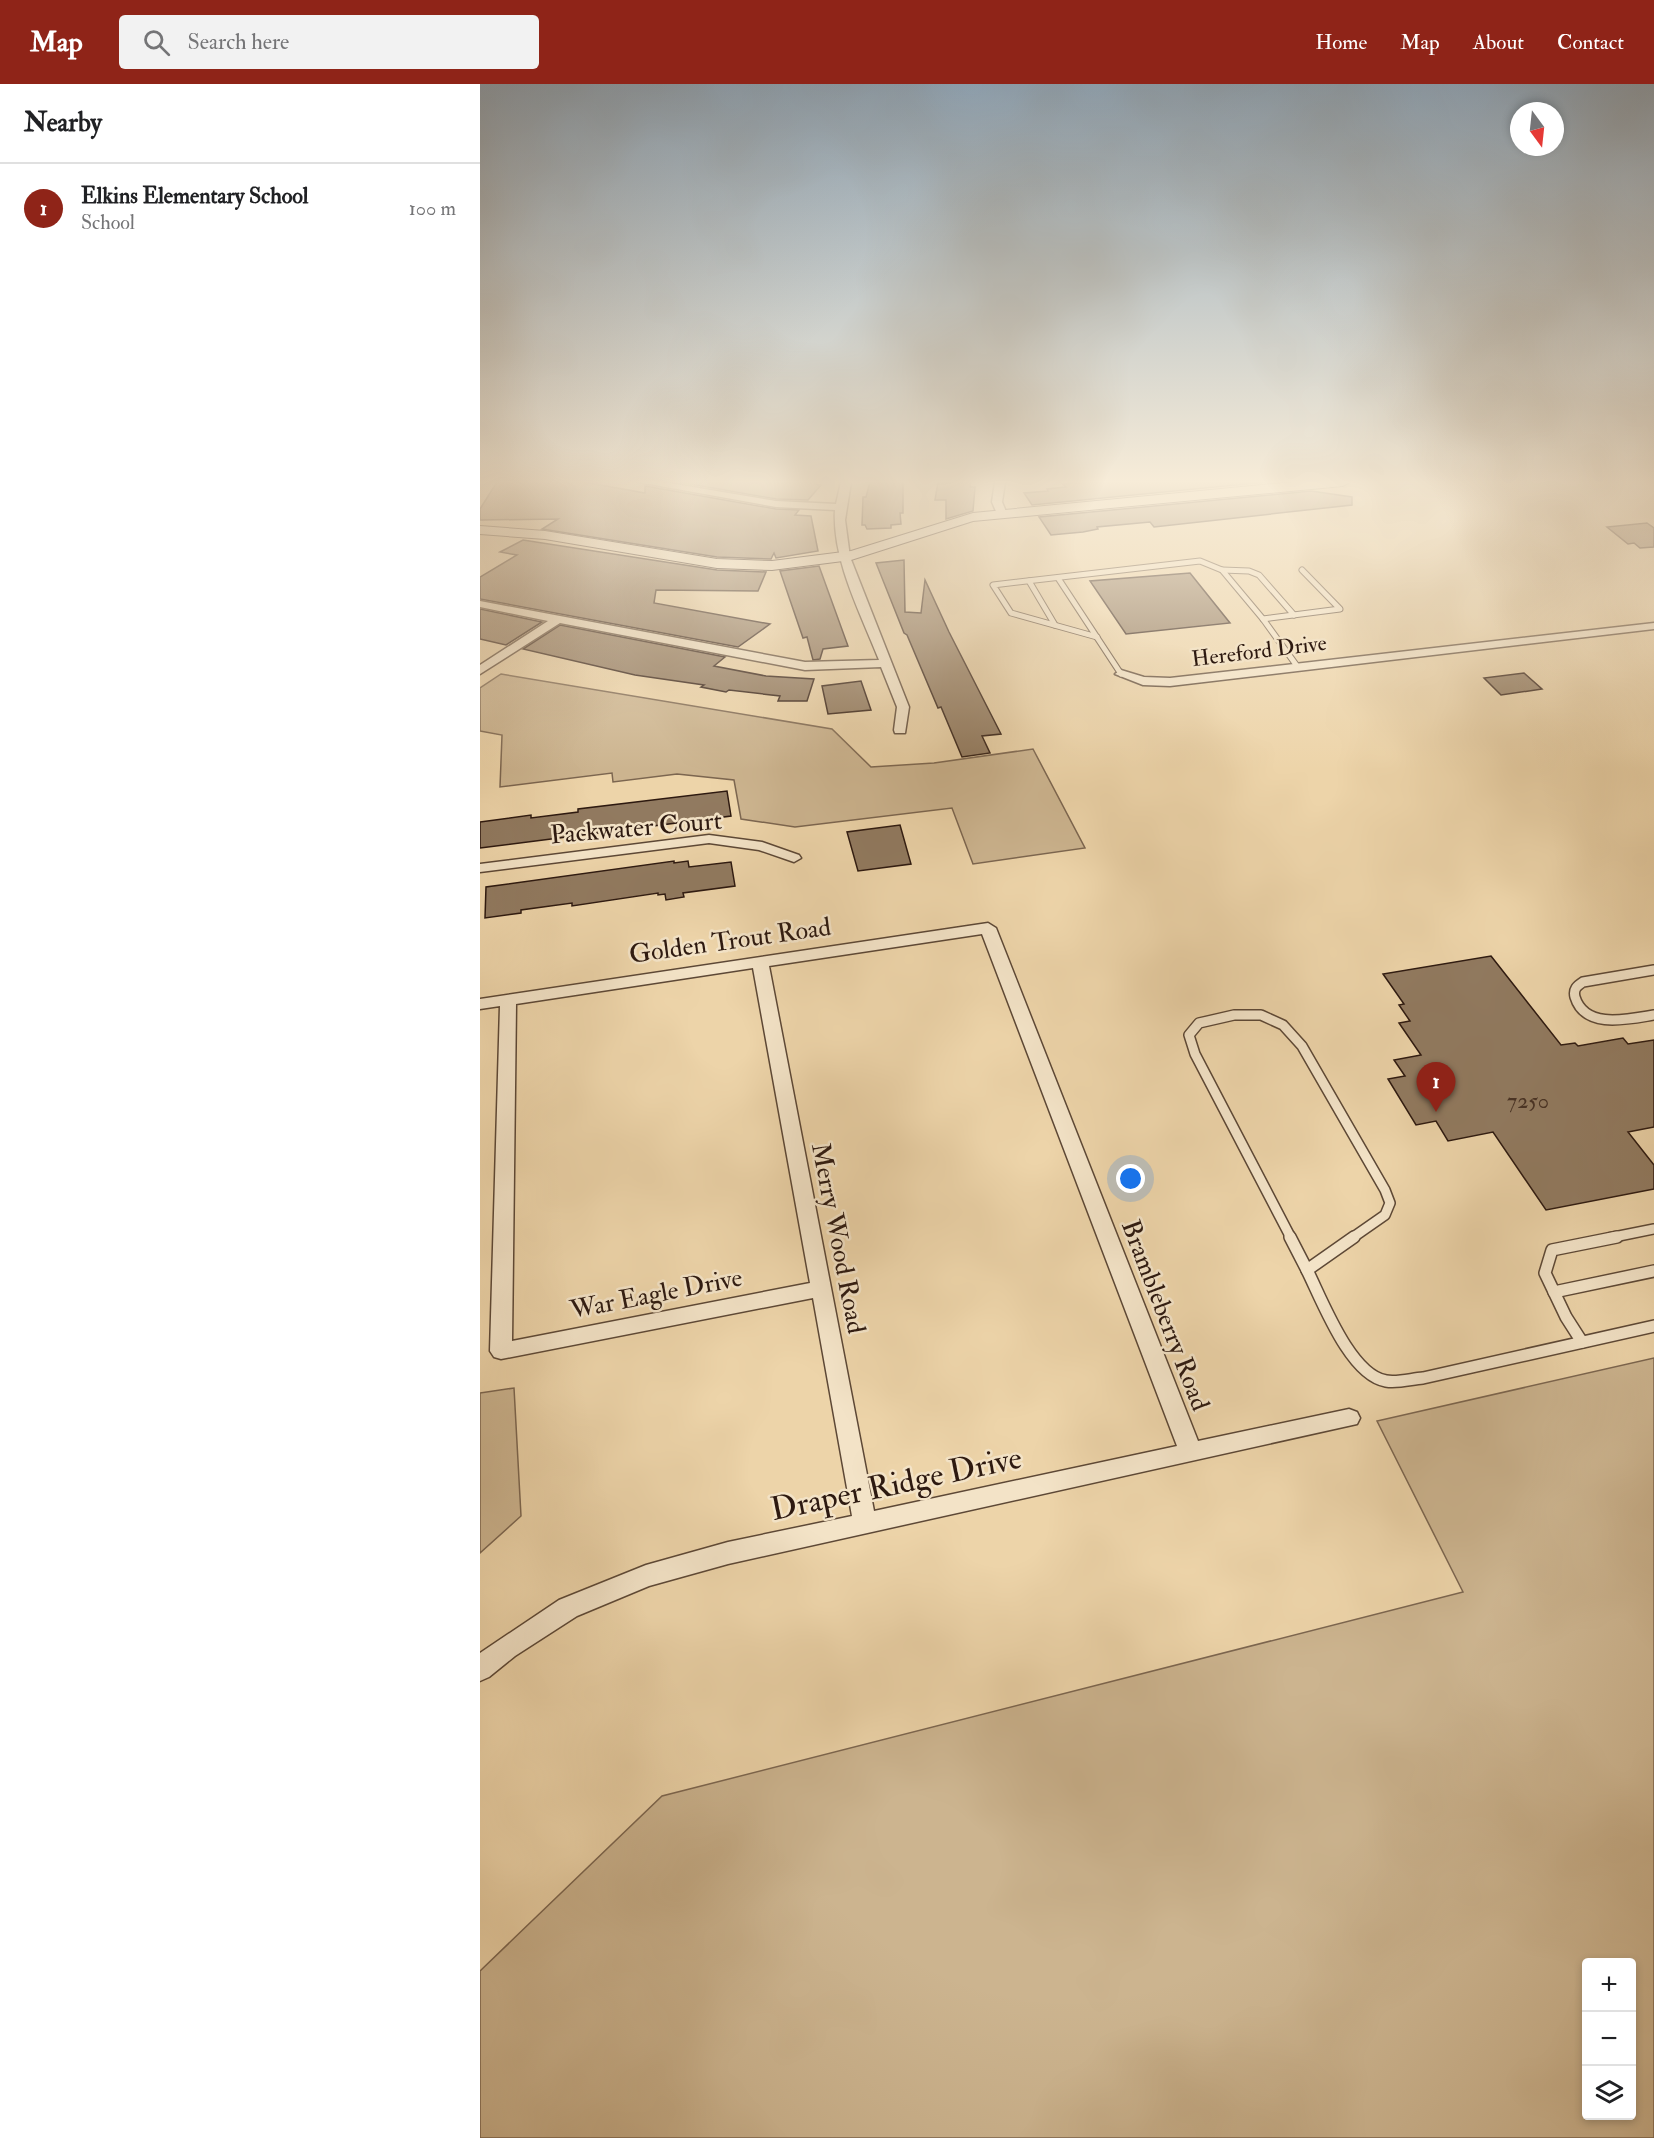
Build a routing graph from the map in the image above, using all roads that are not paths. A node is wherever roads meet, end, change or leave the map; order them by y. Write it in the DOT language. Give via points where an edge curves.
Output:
graph roads {
  1 [pos="853,578"];
  2 [pos="1058,578"];
  3 [pos="1229,578"];
  4 [pos="1261,578"];
  5 [pos="1310,578"];
  6 [pos="1029,581"];
  7 [pos="480,604"];
  8 [pos="1294,615"];
  9 [pos="559,619"];
  10 [pos="1263,619"];
  11 [pos="1055,625"];
  12 [pos="1654,626"];
  13 [pos="1097,637"];
  14 [pos="886,663"];
  15 [pos="1297,666"];
  16 [pos="480,670"];
  17 [pos="1121,674"];
  18 [pos="900,730"];
  19 [pos="794,858"];
  20 [pos="480,868"];
  21 [pos="988,928"];
  22 [pos="760,962"];
  23 [pos="1654,970"];
  24 [pos="508,999"];
  25 [pos="480,1004"];
  26 [pos="1654,1015"];
  27 [pos="1654,1229"];
  28 [pos="1307,1270"];
  29 [pos="1654,1271"];
  30 [pos="821,1288"];
  31 [pos="1554,1292"];
  32 [pos="1654,1326"];
  33 [pos="1582,1342"];
  34 [pos="1349,1418"];
  35 [pos="1191,1453"];
  36 [pos="865,1524"];
  37 [pos="480,1669"];
  1 -- 14 [label="street"];
  2 -- 6 [label="lane"];
  2 -- 13 [label="lane"];
  3 -- 10 [label="lane"];
  4 -- 8 [label="lane"];
  5 -- 8 [label="lane" via="1340,609"];
  6 -- 11 [label="lane"];
  6 -- 11 [label="lane" via="993,585 1011,612"];
  7 -- 9 [label="street"];
  8 -- 10 [label="lane"];
  9 -- 14 [label="street" via="805,666"];
  9 -- 16 [label="street"];
  10 -- 15 [label="lane"];
  11 -- 13 [label="lane"];
  12 -- 15 [label="street, Hereford Drive"];
  13 -- 17 [label="lane"];
  14 -- 18 [label="street" via="903,707"];
  15 -- 17 [label="street, Hereford Drive" via="1170,682 1143,681"];
  19 -- 20 [label="street, Packwater Court" via="762,846 708,839"];
  21 -- 22 [label="street, Golden Trout Road"];
  21 -- 35 [label="street, Brambleberry Road"];
  22 -- 24 [label="street, Golden Trout Road"];
  22 -- 30 [label="street, Merry Wood Road"];
  23 -- 26 [label="lane" via="1583,982 1574,992 1576,1003 1584,1012 1604,1020"];
  24 -- 25 [label="street, Golden Trout Road"];
  24 -- 30 [label="street, War Eagle Drive" via="501,1351"];
  27 -- 31 [label="lane" via="1552,1250 1545,1273"];
  28 -- 28 [label="lane" via="1385,1215 1390,1203 1385,1190 1302,1046 1283,1025 1261,1015 1234,1015 1199,1023 1189,1035 1196,1054"];
  28 -- 33 [label="lane" via="1350,1355 1383,1381 1422,1378"];
  29 -- 31 [label="lane"];
  30 -- 36 [label="street, Merry Wood Road"];
  31 -- 33 [label="lane"];
  32 -- 33 [label="lane"];
  34 -- 35 [label="street, Draper Ridge Drive"];
  35 -- 36 [label="street, Draper Ridge Drive"];
  36 -- 37 [label="street, Draper Ridge Drive" via="646,1576 568,1608"];
}
